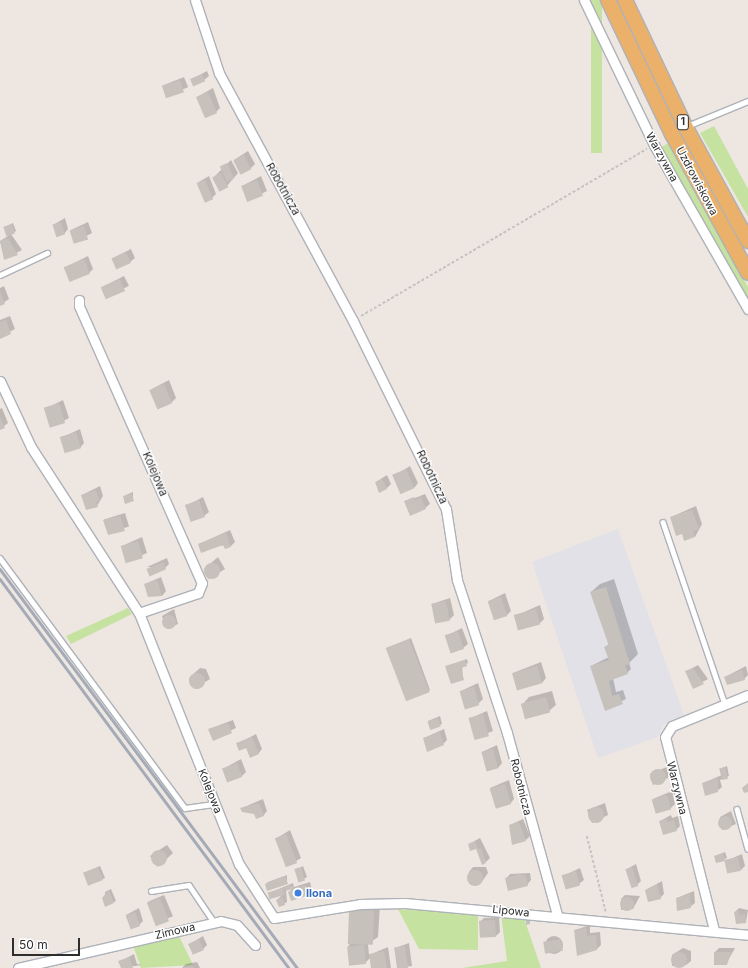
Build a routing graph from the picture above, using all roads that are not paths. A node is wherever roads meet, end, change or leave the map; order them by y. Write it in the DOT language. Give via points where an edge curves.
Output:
graph roads {
  1 [pos="195,0"];
  2 [pos="584,0"];
  3 [pos="608,0"];
  4 [pos="626,0"];
  5 [pos="748,101"];
  6 [pos="685,126"];
  7 [pos="748,242"];
  8 [pos="47,253"];
  9 [pos="748,273"];
  10 [pos="0,275"];
  11 [pos="79,300"];
  12 [pos="748,309"];
  13 [pos="0,381"];
  14 [pos="663,522"];
  15 [pos="0,558"];
  16 [pos="139,613"];
  17 [pos="748,695"];
  18 [pos="725,704"];
  19 [pos="216,804"];
  20 [pos="737,809"];
  21 [pos="748,849"];
  22 [pos="151,891"];
  23 [pos="557,915"];
  24 [pos="274,918"];
  25 [pos="214,922"];
  26 [pos="714,930"];
  27 [pos="748,935"];
  28 [pos="255,945"];
  29 [pos="23,967"];
  1 -- 23 [label="street, Robotnicza" via="219,73 353,321 446,509 457,580 507,733"];
  2 -- 12 [label="street, Warzywna" via="654,145"];
  3 -- 9 [label="main road, Uzdrowiskowa / 1" via="672,134"];
  4 -- 6 [label="main road, Uzdrowiskowa / 1"];
  5 -- 6 [label="lane"];
  6 -- 7 [label="main road, Uzdrowiskowa / 1"];
  8 -- 10 [label="lane"];
  11 -- 16 [label="street, Kolejowa" via="78,306 202,583 198,593"];
  13 -- 16 [label="street, Kolejowa" via="31,447"];
  14 -- 18 [label="lane"];
  15 -- 19 [label="lane" via="185,808"];
  16 -- 19 [label="street, Kolejowa"];
  17 -- 18 [label="street, Warzywna"];
  18 -- 26 [label="street, Warzywna" via="672,726 665,737"];
  19 -- 24 [label="street, Kolejowa" via="239,864"];
  20 -- 21 [label="lane"];
  22 -- 25 [label="lane" via="189,885"];
  23 -- 24 [label="street, Lipowa" via="405,903 360,904"];
  23 -- 26 [label="street, Lipowa"];
  25 -- 28 [label="street, Zimowa" via="237,925"];
  25 -- 29 [label="street, Zimowa"];
  26 -- 27 [label="street, Lipowa"];
}
